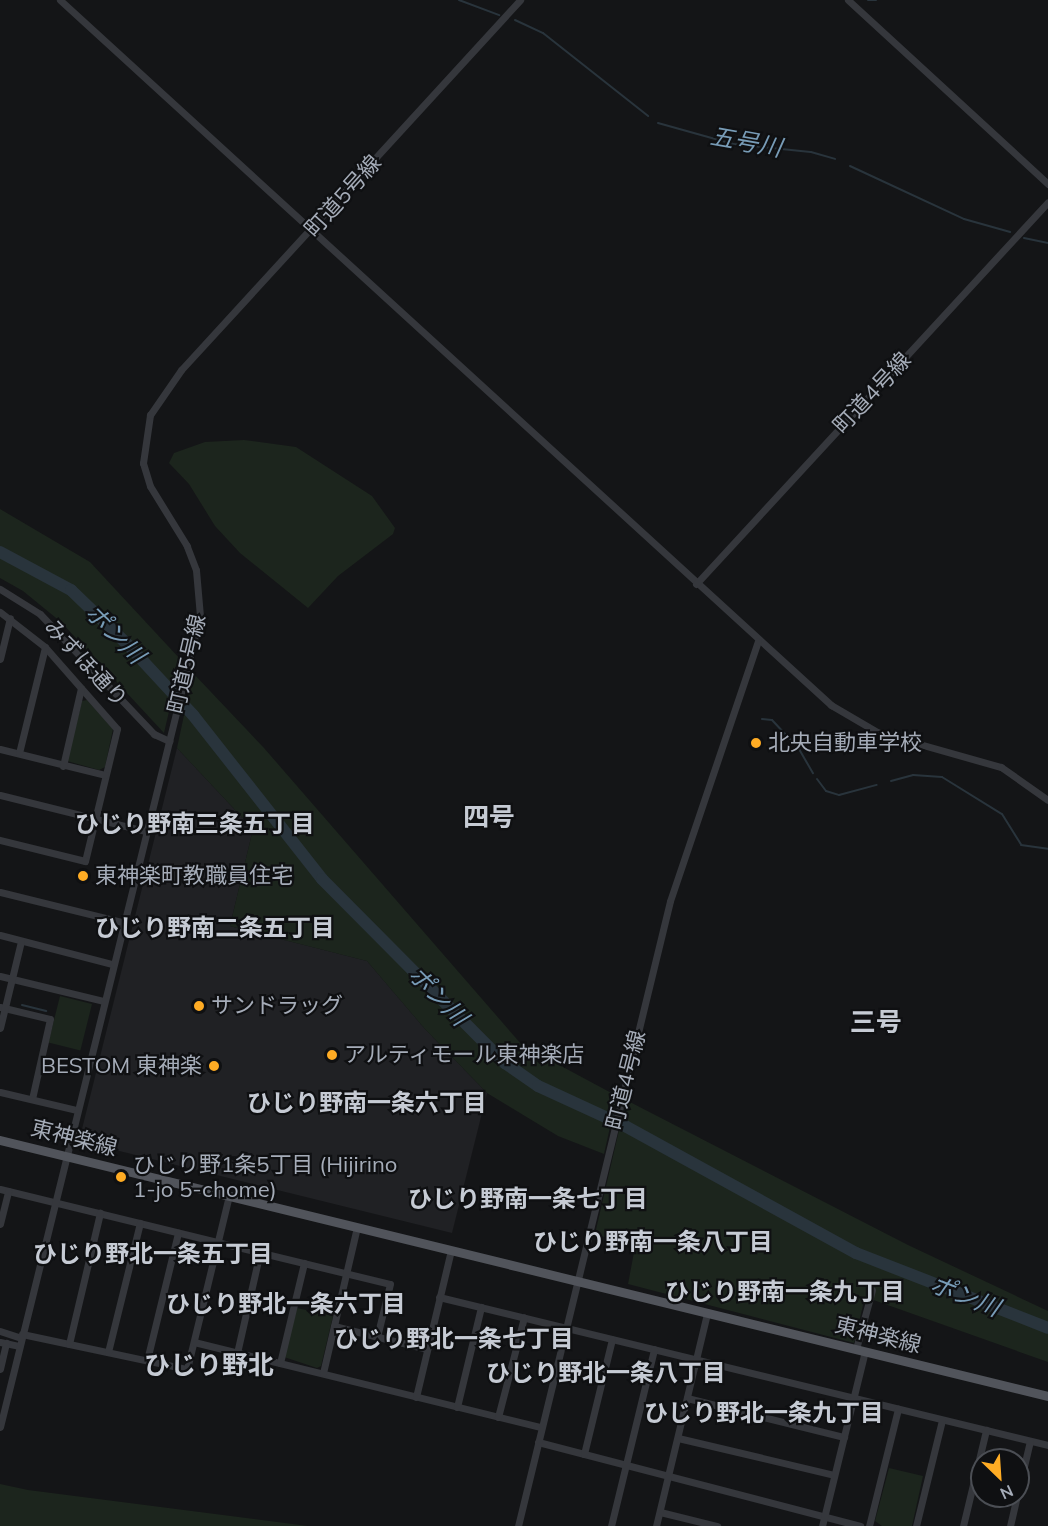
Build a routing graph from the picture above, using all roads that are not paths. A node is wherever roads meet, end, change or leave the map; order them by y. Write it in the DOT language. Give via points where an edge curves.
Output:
graph roads {
  1 [pos="60,0"];
  2 [pos="520,0"];
  3 [pos="848,0"];
  4 [pos="1048,184"];
  5 [pos="1048,202"];
  6 [pos="313,229"];
  7 [pos="696,584"];
  8 [pos="0,589"];
  9 [pos="0,612"];
  10 [pos="10,618"];
  11 [pos="758,641"];
  12 [pos="45,647"];
  13 [pos="0,659"];
  14 [pos="81,688"];
  15 [pos="169,741"];
  16 [pos="0,749"];
  17 [pos="19,753"];
  18 [pos="63,766"];
  19 [pos="105,775"];
  20 [pos="0,795"];
  21 [pos="1048,800"];
  22 [pos="95,818"];
  23 [pos="145,831"];
  24 [pos="0,840"];
  25 [pos="0,892"];
  26 [pos="122,922"];
  27 [pos="0,935"];
  28 [pos="21,941"];
  29 [pos="112,964"];
  30 [pos="0,976"];
  31 [pos="12,979"];
  32 [pos="103,1001"];
  33 [pos="2,1007"];
  34 [pos="0,1028"];
  35 [pos="0,1092"];
  36 [pos="32,1099"];
  37 [pos="76,1110"];
  38 [pos="0,1140"];
  39 [pos="65,1156"];
  40 [pos="4,1190"];
  41 [pos="229,1196"];
  42 [pos="54,1203"];
  43 [pos="100,1213"];
  44 [pos="140,1223"];
  45 [pos="0,1224"];
  46 [pos="357,1227"];
  47 [pos="178,1233"];
  48 [pos="218,1241"];
  49 [pos="451,1250"];
  50 [pos="261,1252"];
  51 [pos="304,1263"];
  52 [pos="346,1274"];
  53 [pos="577,1281"];
  54 [pos="872,1290"];
  55 [pos="439,1297"];
  56 [pos="481,1307"];
  57 [pos="707,1313"];
  58 [pos="524,1317"];
  59 [pos="334,1326"];
  60 [pos="566,1328"];
  61 [pos="0,1331"];
  62 [pos="377,1337"];
  63 [pos="20,1339"];
  64 [pos="612,1339"];
  65 [pos="3,1342"];
  66 [pos="194,1342"];
  67 [pos="69,1344"];
  68 [pos="427,1349"];
  69 [pos="654,1349"];
  70 [pos="860,1350"];
  71 [pos="108,1352"];
  72 [pos="237,1353"];
  73 [pos="147,1360"];
  74 [pos="697,1360"];
  75 [pos="280,1363"];
  76 [pos="0,1369"];
  77 [pos="322,1373"];
  78 [pos="1048,1396"];
  79 [pos="416,1397"];
  80 [pos="687,1398"];
  81 [pos="853,1399"];
  82 [pos="457,1407"];
  83 [pos="898,1409"];
  84 [pos="498,1417"];
  85 [pos="942,1420"];
  86 [pos="0,1427"];
  87 [pos="541,1427"];
  88 [pos="986,1430"];
  89 [pos="844,1437"];
  90 [pos="678,1438"];
  91 [pos="1030,1441"];
  92 [pos="538,1442"];
  93 [pos="1048,1445"];
  94 [pos="1028,1448"];
  95 [pos="584,1454"];
  96 [pos="626,1465"];
  97 [pos="834,1475"];
  98 [pos="668,1476"];
  99 [pos="1014,1508"];
  100 [pos="660,1512"];
  101 [pos="824,1517"];
  102 [pos="518,1526"];
  103 [pos="611,1526"];
  104 [pos="656,1526"];
  105 [pos="717,1526"];
  106 [pos="822,1526"];
  107 [pos="860,1526"];
  108 [pos="869,1526"];
  109 [pos="916,1526"];
  110 [pos="963,1526"];
  111 [pos="1010,1526"];
  1 -- 6 [label="street"];
  2 -- 6 [label="street, 町道5号線"];
  3 -- 4 [label="street"];
  5 -- 7 [label="street, 町道4号線"];
  6 -- 7 [label="street"];
  6 -- 15 [label="street, 町道5号線" via="181,370 150,415 143,463 150,486 187,546 200,594 200,616"];
  7 -- 11 [label="street"];
  8 -- 15 [label="street, みずほ通り" via="40,614 154,734"];
  9 -- 10 [label="street"];
  10 -- 12 [label="street"];
  10 -- 13 [label="street"];
  11 -- 21 [label="street" via="854,721 896,738 1000,767"];
  11 -- 53 [label="street, 町道4号線" via="670,900"];
  12 -- 14 [label="street"];
  12 -- 17 [label="street"];
  14 -- 18 [label="street"];
  14 -- 19 [label="street" via="116,724"];
  15 -- 23 [label="street, 町道5号線"];
  16 -- 17 [label="street"];
  17 -- 18 [label="street"];
  18 -- 19 [label="street"];
  19 -- 22 [label="street"];
  20 -- 22 [label="street"];
  22 -- 23 [label="street"];
  22 -- 24 [label="street" via="85,861"];
  23 -- 26 [label="street, 町道5号線"];
  25 -- 26 [label="street"];
  26 -- 29 [label="street, 町道5号線"];
  27 -- 28 [label="street"];
  28 -- 29 [label="street"];
  28 -- 31 [label="street"];
  29 -- 32 [label="street, 町道5号線"];
  30 -- 31 [label="street"];
  31 -- 32 [label="street"];
  31 -- 33 [label="street"];
  32 -- 37 [label="street, 町道5号線"];
  33 -- 34 [label="street"];
  33 -- 36 [label="street" via="50,1019"];
  35 -- 36 [label="street"];
  36 -- 37 [label="street"];
  37 -- 39 [label="street, 町道5号線"];
  38 -- 39 [label="main road, 東神楽線"];
  39 -- 41 [label="main road, 東神楽線"];
  39 -- 42 [label="street, 町道5号線"];
  40 -- 42 [label="street"];
  40 -- 45 [label="street"];
  41 -- 46 [label="main road, 東神楽線"];
  41 -- 48 [label="street"];
  42 -- 43 [label="street"];
  42 -- 63 [label="street, 町道5号線"];
  43 -- 44 [label="street"];
  43 -- 67 [label="street"];
  44 -- 47 [label="street"];
  44 -- 71 [label="street"];
  46 -- 49 [label="main road, 東神楽線"];
  46 -- 52 [label="street"];
  47 -- 48 [label="street"];
  47 -- 73 [label="street"];
  48 -- 50 [label="street"];
  48 -- 66 [label="street"];
  49 -- 53 [label="main road, 東神楽線"];
  49 -- 55 [label="street"];
  50 -- 51 [label="street"];
  50 -- 72 [label="street"];
  51 -- 52 [label="street"];
  51 -- 75 [label="street"];
  52 -- 59 [label="street"];
  52 -- 62 [label="street" via="390,1284"];
  53 -- 57 [label="main road, 東神楽線"];
  53 -- 60 [label="street, 町道4号線"];
  54 -- 70 [label="street"];
  55 -- 56 [label="street"];
  55 -- 68 [label="street"];
  56 -- 58 [label="street"];
  56 -- 82 [label="street"];
  57 -- 70 [label="main road, 東神楽線"];
  57 -- 74 [label="street"];
  58 -- 60 [label="street"];
  58 -- 84 [label="street"];
  59 -- 62 [label="street"];
  59 -- 77 [label="street"];
  60 -- 64 [label="street"];
  60 -- 87 [label="street, 町道4号線"];
  61 -- 63 [label="street"];
  62 -- 68 [label="street"];
  63 -- 65 [label="street"];
  63 -- 67 [label="street"];
  63 -- 86 [label="street, 町道5号線"];
  64 -- 69 [label="street"];
  64 -- 95 [label="street"];
  65 -- 76 [label="street"];
  66 -- 72 [label="street"];
  66 -- 73 [label="street" via="187,1369"];
  67 -- 71 [label="street"];
  68 -- 79 [label="street"];
  69 -- 74 [label="street"];
  69 -- 96 [label="street"];
  70 -- 78 [label="main road, 東神楽線"];
  70 -- 81 [label="street"];
  71 -- 73 [label="street"];
  72 -- 75 [label="street"];
  74 -- 80 [label="street"];
  74 -- 81 [label="street"];
  75 -- 77 [label="street"];
  77 -- 79 [label="street"];
  79 -- 82 [label="street"];
  80 -- 89 [label="street"];
  80 -- 90 [label="street"];
  81 -- 83 [label="street"];
  81 -- 89 [label="street"];
  82 -- 84 [label="street"];
  83 -- 85 [label="street"];
  83 -- 108 [label="street"];
  84 -- 87 [label="street"];
  85 -- 88 [label="street"];
  85 -- 109 [label="street"];
  87 -- 92 [label="street, 町道4号線"];
  88 -- 91 [label="street"];
  88 -- 110 [label="street"];
  89 -- 97 [label="street"];
  90 -- 97 [label="street"];
  90 -- 98 [label="street"];
  91 -- 93 [label="street"];
  91 -- 94 [label="street"];
  92 -- 95 [label="street"];
  92 -- 102 [label="street, 町道4号線"];
  95 -- 96 [label="street"];
  96 -- 98 [label="street"];
  96 -- 103 [label="street"];
  97 -- 101 [label="street"];
  98 -- 100 [label="street"];
  98 -- 101 [label="street"];
  99 -- 111 [label="street"];
  100 -- 104 [label="street"];
  100 -- 105 [label="street"];
  101 -- 106 [label="street"];
  101 -- 107 [label="street"];
}
